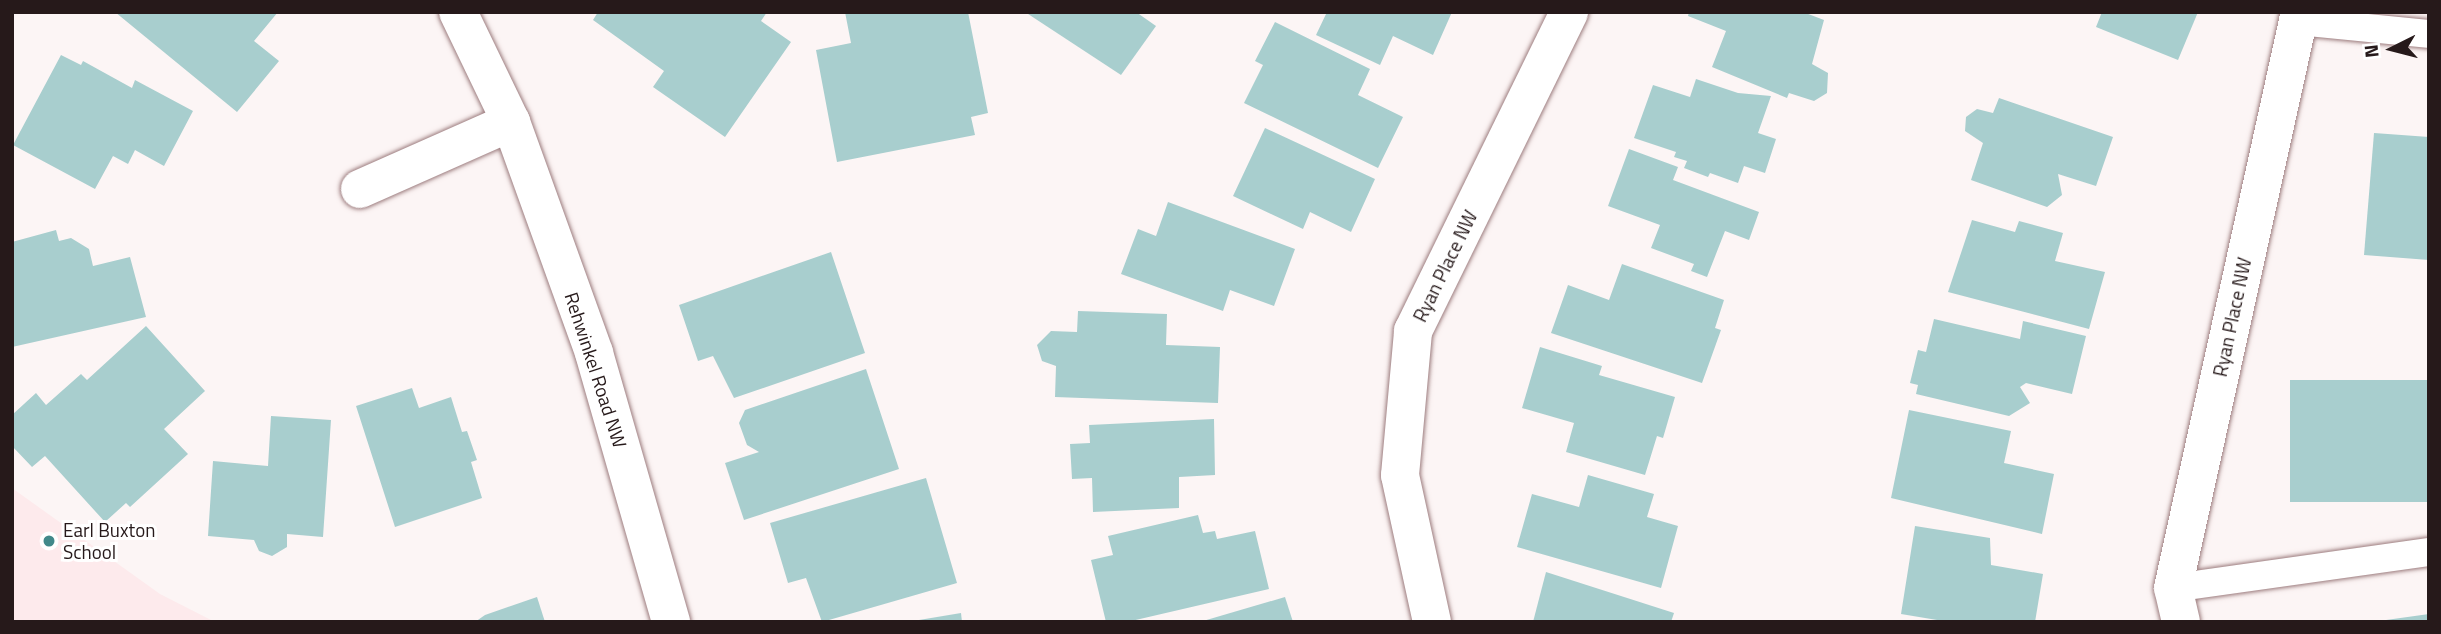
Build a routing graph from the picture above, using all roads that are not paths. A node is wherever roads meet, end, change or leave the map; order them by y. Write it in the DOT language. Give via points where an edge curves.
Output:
graph roads {
  1 [pos="457,12"];
  2 [pos="1569,12"];
  3 [pos="2298,17"];
  4 [pos="2429,34"];
  5 [pos="511,122"];
  6 [pos="360,189"];
  7 [pos="2429,552"];
  8 [pos="2177,605"];
  9 [pos="671,622"];
  10 [pos="1432,622"];
  1 -- 5 [label="street, Rehwinkel Road NW"];
  2 -- 10 [label="street, Ryan Place NW" via="1413,331 1400,475"];
  3 -- 4 [label="lane"];
  3 -- 8 [label="street, Ryan Place NW"];
  5 -- 6 [label="street"];
  5 -- 9 [label="street, Rehwinkel Road NW" via="594,353"];
  7 -- 8 [label="lane"];
}
